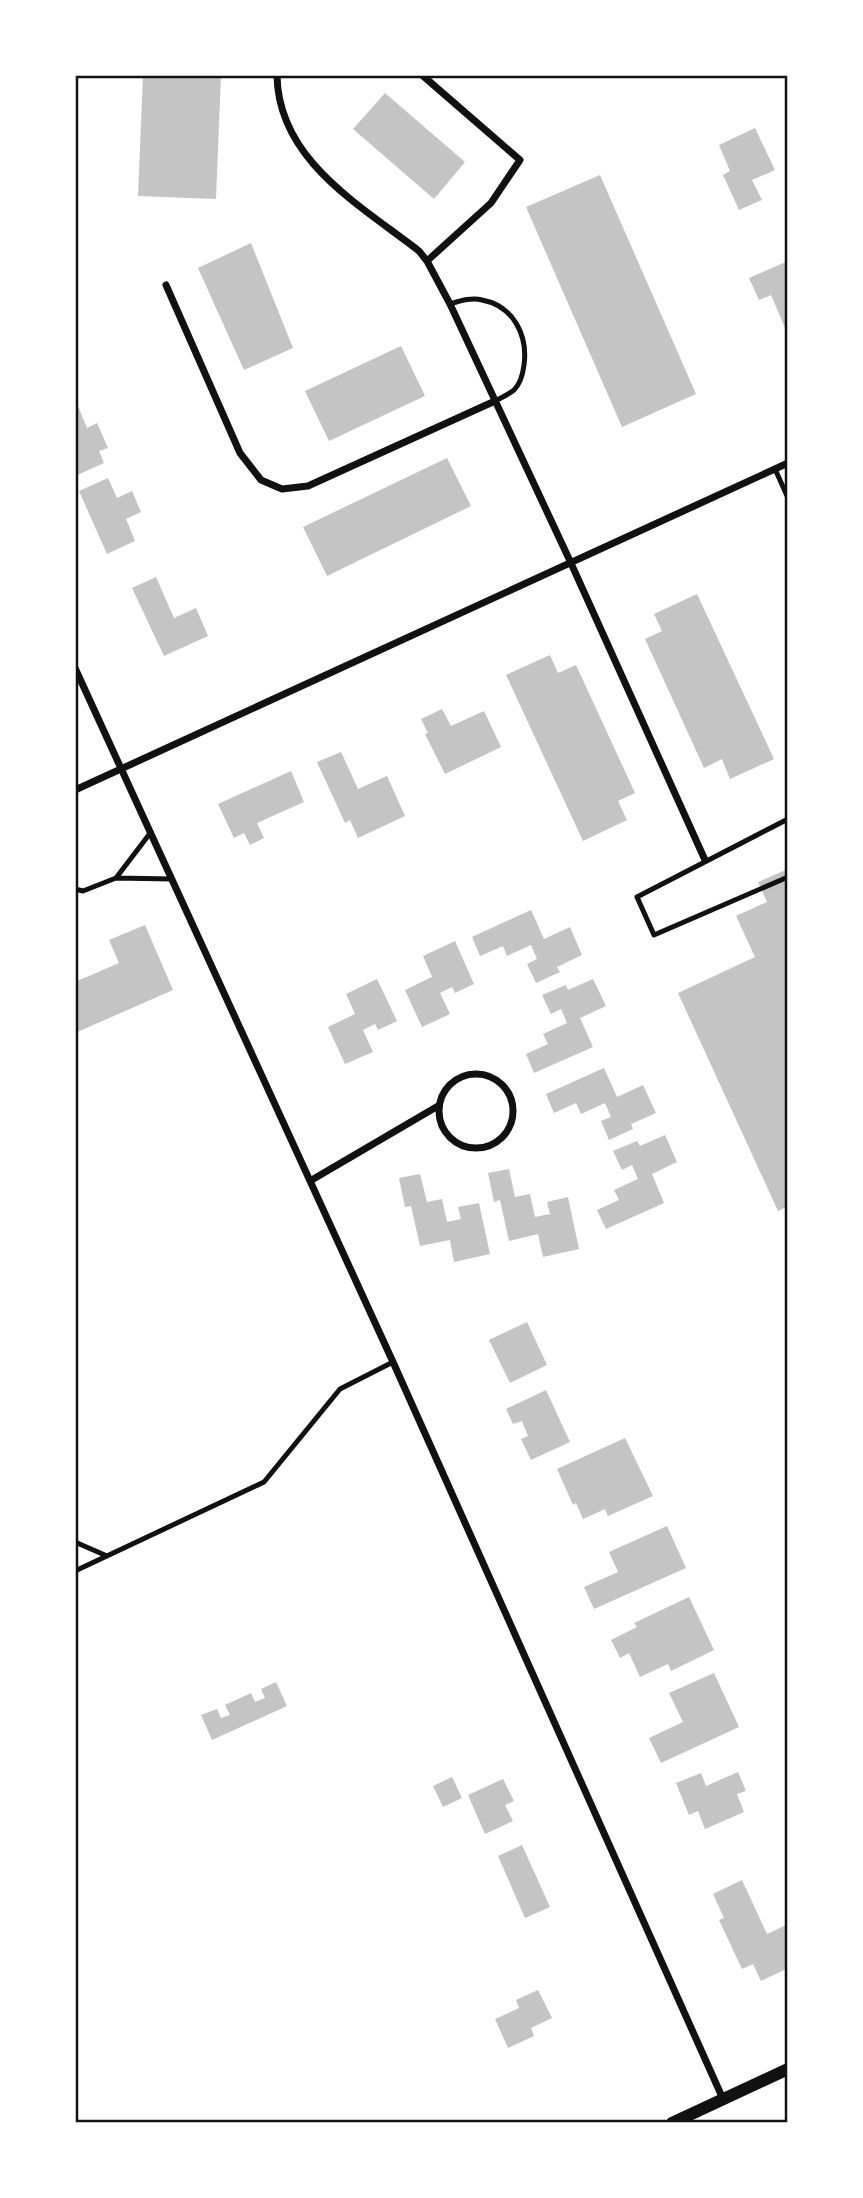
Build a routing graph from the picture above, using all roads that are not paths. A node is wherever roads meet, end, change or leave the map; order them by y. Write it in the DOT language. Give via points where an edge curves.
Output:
graph roads {
  1 [pos="277,75"];
  2 [pos="422,75"];
  3 [pos="427,261"];
  4 [pos="166,285"];
  5 [pos="450,304"];
  6 [pos="495,401"];
  7 [pos="788,463"];
  8 [pos="775,469"];
  9 [pos="788,498"];
  10 [pos="570,561"];
  11 [pos="75,668"];
  12 [pos="122,768"];
  13 [pos="75,790"];
  14 [pos="788,819"];
  15 [pos="151,832"];
  16 [pos="705,860"];
  17 [pos="788,877"];
  18 [pos="116,878"];
  19 [pos="172,879"];
  20 [pos="75,889"];
  21 [pos="438,1106"];
  22 [pos="310,1181"];
  23 [pos="393,1362"];
  24 [pos="75,1542"];
  25 [pos="107,1556"];
  26 [pos="75,1571"];
  27 [pos="788,2069"];
  28 [pos="723,2099"];
  29 [pos="672,2123"];
  1 -- 3 [label="street" via="283,110 309,161"];
  2 -- 3 [label="street" via="520,160 491,203"];
  3 -- 5 [label="street"];
  4 -- 6 [label="street" via="240,453 261,480 282,489 308,486"];
  5 -- 6 [label="street"];
  5 -- 6 [label="lane" via="483,300 514,319 523,334 523,373 515,389"];
  6 -- 10 [label="street"];
  7 -- 8 [label="street"];
  8 -- 9 [label="lane"];
  8 -- 10 [label="street"];
  10 -- 12 [label="street"];
  10 -- 16 [label="street"];
  11 -- 12 [label="street"];
  12 -- 13 [label="street"];
  12 -- 15 [label="street"];
  14 -- 16 [label="lane"];
  15 -- 18 [label="lane"];
  15 -- 19 [label="street"];
  16 -- 17 [label="lane" via="637,897 654,934"];
  18 -- 19 [label="lane"];
  18 -- 20 [label="lane" via="83,891"];
  19 -- 22 [label="street"];
  21 -- 21 [label="street" via="441,1125 453,1141 471,1148 491,1145 506,1133 513,1115 510,1096 498,1080 480,1073 461,1076 446,1088"];
  21 -- 22 [label="street"];
  22 -- 23 [label="street"];
  23 -- 25 [label="lane" via="340,1389 264,1482"];
  23 -- 28 [label="street"];
  24 -- 25 [label="lane"];
  25 -- 26 [label="lane"];
  27 -- 28 [label="street"];
  28 -- 29 [label="street"];
}
